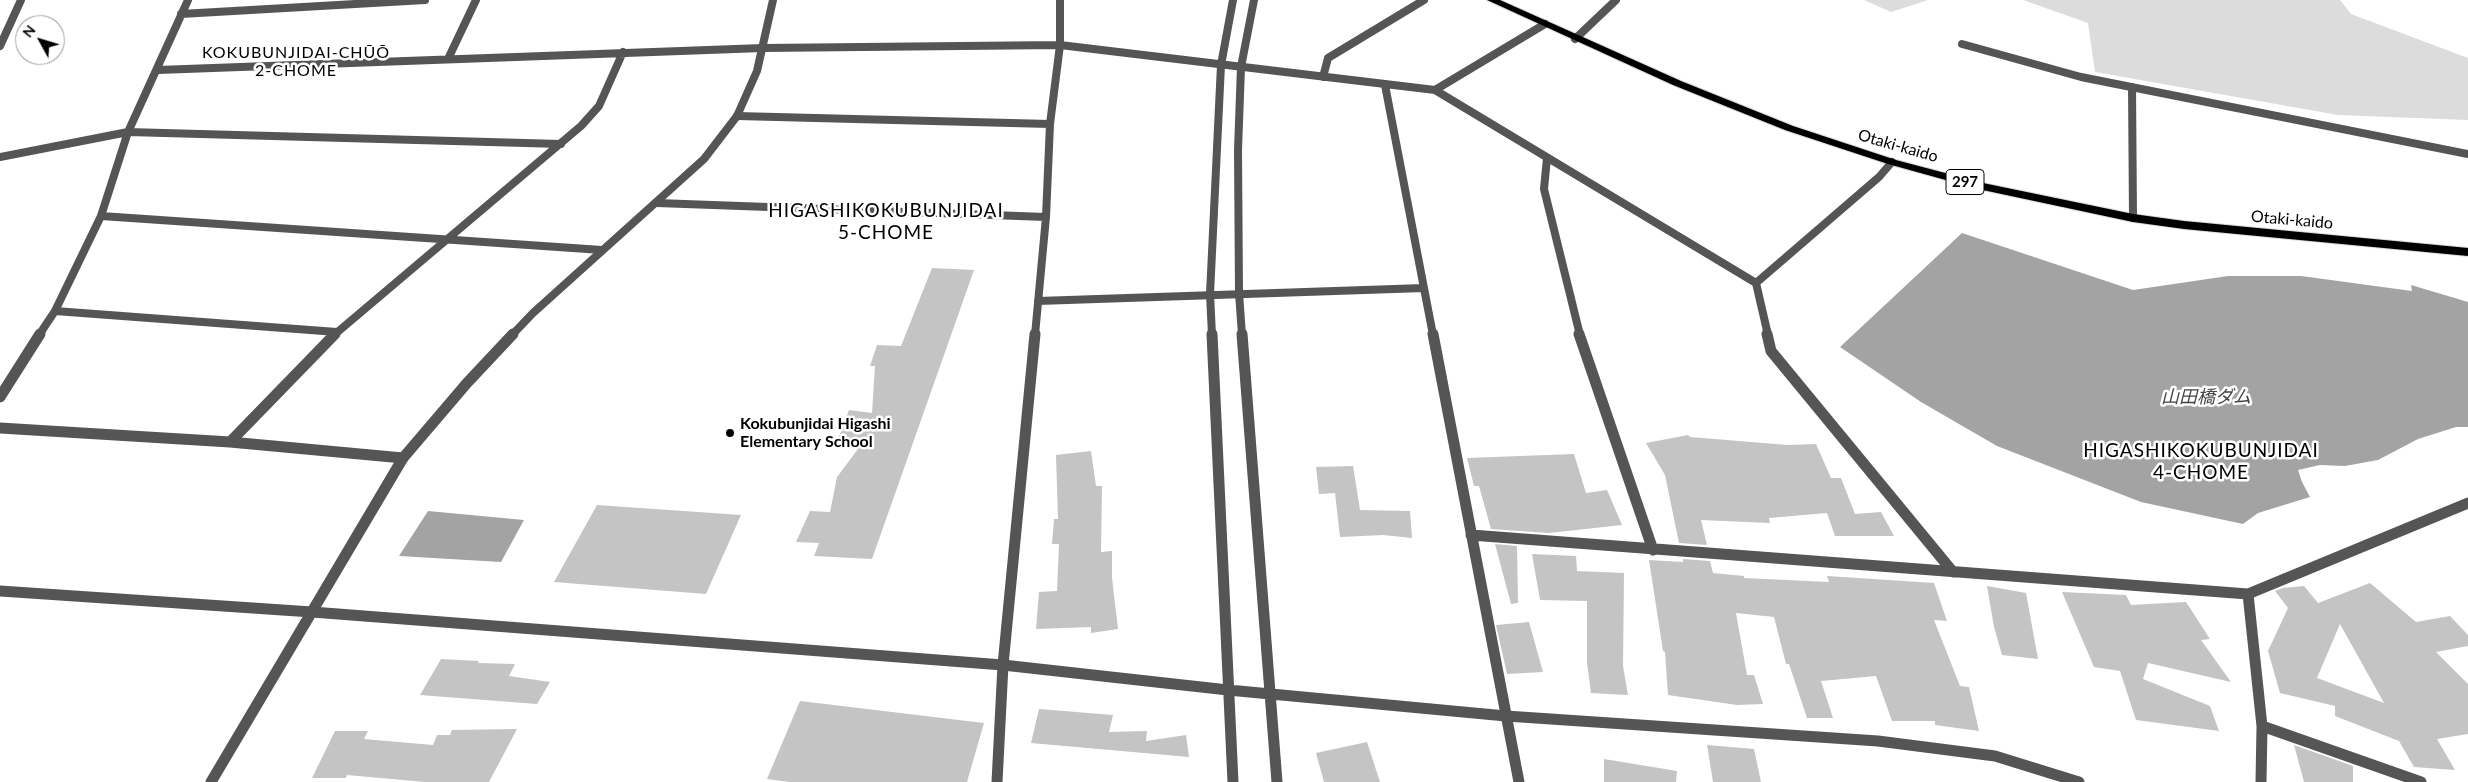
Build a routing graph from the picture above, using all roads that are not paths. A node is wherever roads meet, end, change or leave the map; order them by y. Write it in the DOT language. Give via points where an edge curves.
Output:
graph roads {
  1 [pos="21,0"];
  2 [pos="188,0"];
  3 [pos="425,0"];
  4 [pos="476,0"];
  5 [pos="773,0"];
  6 [pos="1060,0"];
  7 [pos="1233,0"];
  8 [pos="1254,0"];
  9 [pos="1424,0"];
  10 [pos="1492,0"];
  11 [pos="1616,0"];
  12 [pos="181,14"];
  13 [pos="1545,24"];
  14 [pos="1575,38"];
  15 [pos="1962,44"];
  16 [pos="1060,45"];
  17 [pos="0,46"];
  18 [pos="763,48"];
  19 [pos="623,52"];
  20 [pos="448,59"];
  21 [pos="1221,65"];
  22 [pos="1241,67"];
  23 [pos="158,70"];
  24 [pos="1323,77"];
  25 [pos="1385,85"];
  26 [pos="2132,87"];
  27 [pos="1435,90"];
  28 [pos="737,116"];
  29 [pos="1050,124"];
  30 [pos="128,132"];
  31 [pos="561,144"];
  32 [pos="2468,154"];
  33 [pos="0,157"];
  34 [pos="1547,158"];
  35 [pos="1892,162"];
  36 [pos="657,203"];
  37 [pos="101,216"];
  38 [pos="1046,216"];
  39 [pos="2133,218"];
  40 [pos="446,238"];
  41 [pos="602,250"];
  42 [pos="2468,252"];
  43 [pos="1756,283"];
  44 [pos="1424,288"];
  45 [pos="1240,293"];
  46 [pos="1210,294"];
  47 [pos="1038,301"];
  48 [pos="55,311"];
  49 [pos="337,332"];
  50 [pos="0,396"];
  51 [pos="0,428"];
  52 [pos="230,442"];
  53 [pos="403,458"];
  54 [pos="2468,503"];
  55 [pos="1471,535"];
  56 [pos="1653,550"];
  57 [pos="1954,572"];
  58 [pos="0,591"];
  59 [pos="2248,594"];
  60 [pos="312,612"];
  61 [pos="1004,665"];
  62 [pos="1228,690"];
  63 [pos="1271,694"];
  64 [pos="1506,716"];
  65 [pos="2262,726"];
  66 [pos="211,782"];
  67 [pos="997,782"];
  68 [pos="1233,782"];
  69 [pos="1277,782"];
  70 [pos="1519,782"];
  71 [pos="2079,782"];
  72 [pos="2261,782"];
  73 [pos="2421,782"];
  1 -- 17 [label="street"];
  2 -- 12 [label="street"];
  3 -- 12 [label="street"];
  4 -- 20 [label="street"];
  5 -- 18 [label="street"];
  6 -- 16 [label="street"];
  7 -- 21 [label="street"];
  8 -- 22 [label="street"];
  9 -- 24 [label="street" via="1328,58"];
  10 -- 13 [label="highway, Otaki-kaido / 297"];
  11 -- 14 [label="street"];
  12 -- 23 [label="street"];
  13 -- 14 [label="highway, Otaki-kaido / 297"];
  13 -- 27 [label="street"];
  14 -- 35 [label="highway, Otaki-kaido / 297" via="1756,116"];
  15 -- 26 [label="street" via="2081,77"];
  16 -- 18 [label="street"];
  16 -- 21 [label="street"];
  16 -- 29 [label="street"];
  18 -- 19 [label="street"];
  18 -- 28 [label="street" via="754,79"];
  19 -- 20 [label="street"];
  19 -- 31 [label="street" via="599,106"];
  20 -- 23 [label="street"];
  21 -- 22 [label="street"];
  21 -- 46 [label="street"];
  22 -- 24 [label="street"];
  22 -- 45 [label="street" via="1238,150"];
  23 -- 30 [label="street"];
  24 -- 25 [label="street"];
  25 -- 27 [label="street"];
  25 -- 44 [label="street"];
  26 -- 32 [label="street"];
  26 -- 39 [label="street"];
  27 -- 34 [label="street"];
  28 -- 29 [label="street"];
  28 -- 36 [label="street" via="704,159"];
  29 -- 38 [label="street"];
  30 -- 31 [label="street"];
  30 -- 33 [label="street"];
  30 -- 37 [label="street"];
  31 -- 40 [label="street"];
  34 -- 43 [label="street"];
  34 -- 56 [label="street" via="1544,189 1576,322"];
  35 -- 39 [label="highway, Otaki-kaido / 297" via="1982,186"];
  35 -- 43 [label="street" via="1879,177"];
  36 -- 38 [label="street"];
  36 -- 41 [label="street"];
  37 -- 40 [label="street"];
  37 -- 48 [label="street"];
  38 -- 47 [label="street"];
  39 -- 42 [label="highway, Otaki-kaido / 297" via="2238,232"];
  40 -- 41 [label="street"];
  40 -- 49 [label="street"];
  41 -- 53 [label="street" via="533,313"];
  43 -- 57 [label="street" via="1771,351"];
  44 -- 45 [label="street"];
  44 -- 55 [label="street"];
  45 -- 46 [label="street"];
  45 -- 63 [label="street"];
  46 -- 47 [label="street"];
  46 -- 62 [label="street"];
  47 -- 61 [label="street"];
  48 -- 49 [label="street"];
  48 -- 50 [label="street"];
  49 -- 52 [label="street"];
  51 -- 52 [label="street"];
  52 -- 53 [label="street"];
  53 -- 60 [label="street"];
  54 -- 59 [label="street"];
  55 -- 56 [label="street"];
  55 -- 64 [label="street"];
  56 -- 57 [label="street"];
  57 -- 59 [label="street"];
  58 -- 60 [label="street"];
  59 -- 65 [label="street"];
  60 -- 61 [label="street"];
  60 -- 66 [label="street"];
  61 -- 62 [label="street"];
  61 -- 67 [label="street"];
  62 -- 63 [label="street"];
  62 -- 68 [label="street"];
  63 -- 64 [label="street"];
  63 -- 69 [label="street"];
  64 -- 70 [label="street"];
  64 -- 71 [label="street" via="1878,741 1995,756"];
  65 -- 72 [label="street"];
  65 -- 73 [label="street"];
}
